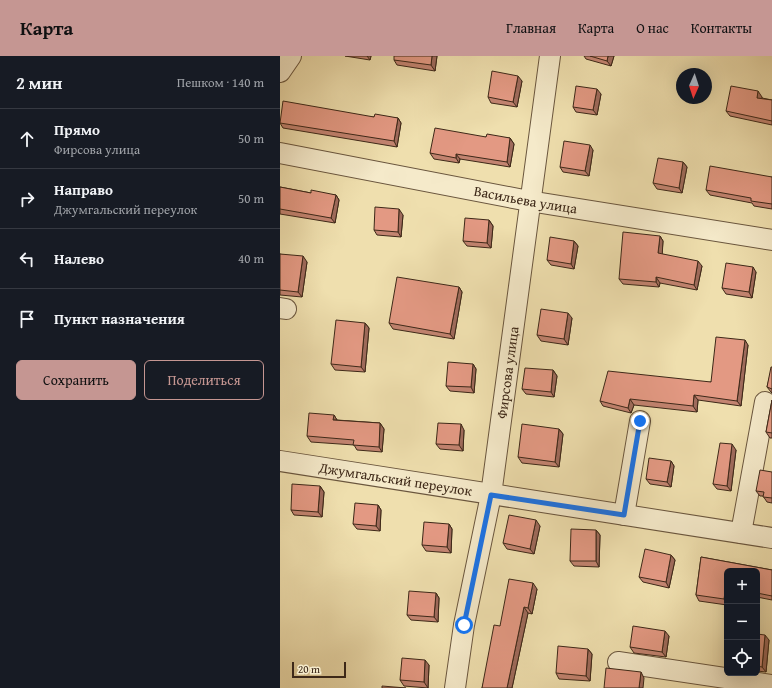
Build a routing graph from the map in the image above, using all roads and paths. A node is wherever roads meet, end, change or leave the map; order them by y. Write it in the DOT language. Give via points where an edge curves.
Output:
graph roads {
  1 [pos="291,56"];
  2 [pos="550,56"];
  3 [pos="280,72"];
  4 [pos="280,152"];
  5 [pos="529,201"];
  6 [pos="772,240"];
  7 [pos="765,402"];
  8 [pos="640,421"];
  9 [pos="280,461"];
  10 [pos="491,495"];
  11 [pos="624,515"];
  12 [pos="741,533"];
  13 [pos="772,538"];
  14 [pos="618,662"];
  15 [pos="772,685"];
  16 [pos="455,688"];
  1 -- 3 [label="street"];
  2 -- 5 [label="street, Фирсова улица"];
  4 -- 5 [label="street, Васильева улица"];
  5 -- 6 [label="street, Васильева улица"];
  5 -- 10 [label="street, Фирсова улица"];
  7 -- 12 [label="street"];
  8 -- 11 [label="street"];
  9 -- 10 [label="street, Джумгальский переулок"];
  10 -- 11 [label="street, Джумгальский переулок"];
  10 -- 16 [label="street, Фирсова улица" via="464,625"];
  11 -- 12 [label="street, Джумгальский переулок"];
  12 -- 13 [label="street, Джумгальский переулок"];
  14 -- 15 [label="street"];
}
